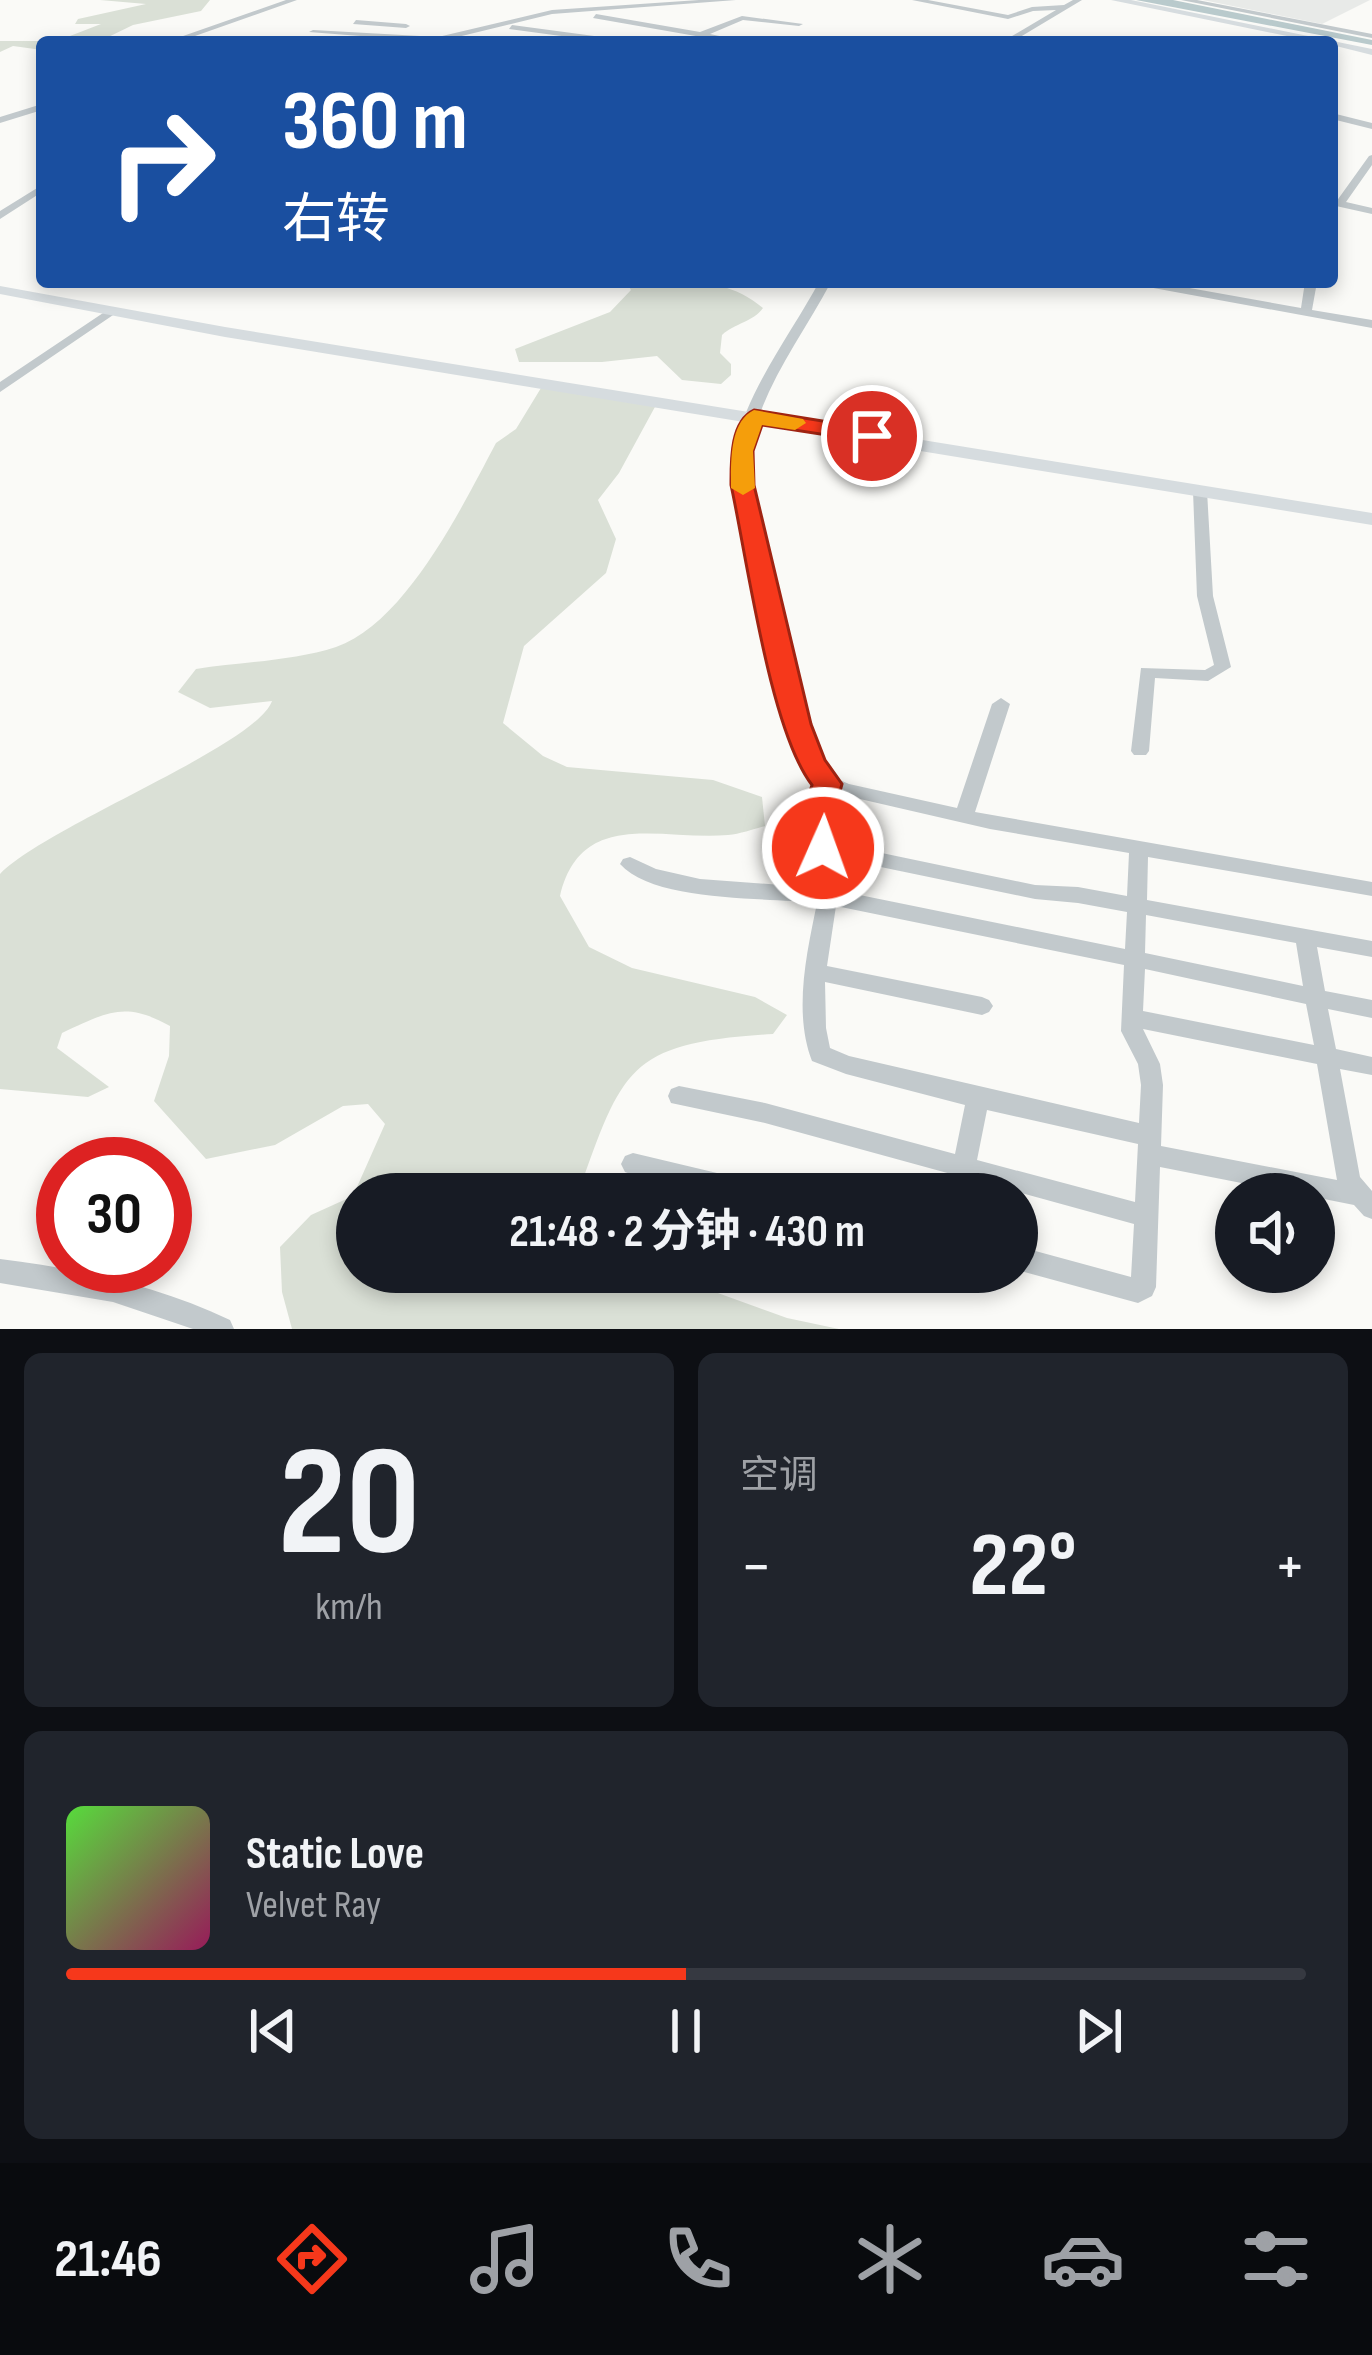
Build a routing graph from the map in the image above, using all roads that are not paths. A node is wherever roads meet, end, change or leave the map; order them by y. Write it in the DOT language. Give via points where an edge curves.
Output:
graph roads {
  1 [pos="293,0"];
  2 [pos="585,0"];
  3 [pos="733,0"];
  4 [pos="916,0"];
  5 [pos="1078,0"];
  6 [pos="1116,0"];
  7 [pos="1185,0"];
  8 [pos="685,4"];
  9 [pos="1066,7"];
  10 [pos="568,10"];
  11 [pos="356,22"];
  12 [pos="725,24"];
  13 [pos="799,24"];
  14 [pos="501,25"];
  15 [pos="313,32"];
  16 [pos="466,32"];
  17 [pos="702,34"];
  18 [pos="188,36"];
  19 [pos="374,36"];
  20 [pos="450,36"];
  21 [pos="581,36"];
  22 [pos="708,36"];
  23 [pos="1016,36"];
  24 [pos="1301,36"];
  25 [pos="1372,36"];
  26 [pos="36,108"];
  27 [pos="1338,118"];
  28 [pos="0,120"];
  29 [pos="1372,126"];
  30 [pos="1372,158"];
  31 [pos="36,192"];
  32 [pos="1338,206"];
  33 [pos="1338,209"];
  34 [pos="1372,211"];
  35 [pos="0,216"];
  36 [pos="0,287"];
  37 [pos="823,288"];
  38 [pos="1171,288"];
  39 [pos="1311,288"];
  40 [pos="113,311"];
  41 [pos="1306,312"];
  42 [pos="1372,324"];
  43 [pos="0,388"];
  44 [pos="756,414"];
  45 [pos="1200,490"];
  46 [pos="1372,510"];
  47 [pos="1372,520"];
  48 [pos="1001,704"];
  49 [pos="1140,751"];
  50 [pos="827,784"];
  51 [pos="964,816"];
  52 [pos="1139,848"];
  53 [pos="838,851"];
  54 [pos="630,864"];
  55 [pos="1372,889"];
  56 [pos="829,897"];
  57 [pos="1138,906"];
  58 [pos="1305,938"];
  59 [pos="1372,949"];
  60 [pos="1135,960"];
  61 [pos="815,972"];
  62 [pos="1314,997"];
  63 [pos="982,1006"];
  64 [pos="1372,1009"];
  65 [pos="1133,1018"];
  66 [pos="1324,1057"];
  67 [pos="1372,1066"];
  68 [pos="679,1096"];
  69 [pos="978,1098"];
  70 [pos="1150,1145"];
  71 [pos="633,1164"];
  72 [pos="964,1168"];
  73 [pos="670,1173"];
  74 [pos="963,1173"];
  75 [pos="1365,1202"];
  76 [pos="1146,1216"];
  77 [pos="1038,1264"];
  78 [pos="0,1271"];
  79 [pos="220,1329"];
  1 -- 18 [label="street"];
  2 -- 10 [label="street"];
  3 -- 8 [label="street"];
  4 -- 9 [label="street" via="1008,17"];
  5 -- 9 [label="street"];
  6 -- 24 [label="main road"];
  7 -- 25 [label="street"];
  8 -- 10 [label="street"];
  8 -- 12 [label="street"];
  9 -- 23 [label="street"];
  10 -- 14 [label="street"];
  10 -- 17 [label="street"];
  11 -- 16 [label="street"];
  12 -- 13 [label="street" via="756,17"];
  12 -- 17 [label="street"];
  14 -- 16 [label="street"];
  14 -- 21 [label="street"];
  15 -- 19 [label="street"];
  16 -- 20 [label="street"];
  17 -- 22 [label="street"];
  26 -- 28 [label="street"];
  27 -- 29 [label="street"];
  30 -- 32 [label="street"];
  31 -- 35 [label="street"];
  33 -- 34 [label="street"];
  36 -- 40 [label="main road"];
  36 -- 44 [label="main road"];
  37 -- 44 [label="street"];
  38 -- 41 [label="street"];
  39 -- 41 [label="street"];
  40 -- 43 [label="street"];
  40 -- 44 [label="main road"];
  41 -- 42 [label="street"];
  44 -- 45 [label="main road"];
  44 -- 46 [label="main road"];
  44 -- 50 [label="street" via="742,451 742,485 797,724"];
  45 -- 47 [label="main road"];
  45 -- 49 [label="street" via="1205,596 1223,667 1208,676 1147,671"];
  48 -- 51 [label="street"];
  50 -- 51 [label="street"];
  50 -- 53 [label="street" via="824,798 834,807 823,848"];
  51 -- 52 [label="street"];
  52 -- 55 [label="street"];
  52 -- 57 [label="street"];
  53 -- 56 [label="street"];
  53 -- 57 [label="street"];
  54 -- 56 [label="street" via="676,880"];
  56 -- 60 [label="street"];
  56 -- 61 [label="street"];
  57 -- 58 [label="street"];
  57 -- 60 [label="street"];
  58 -- 59 [label="street"];
  58 -- 62 [label="street"];
  60 -- 62 [label="street"];
  60 -- 65 [label="street"];
  61 -- 63 [label="street"];
  61 -- 69 [label="street" via="820,1054"];
  62 -- 64 [label="street"];
  62 -- 66 [label="street"];
  65 -- 66 [label="street"];
  65 -- 70 [label="street" via="1152,1085"];
  66 -- 67 [label="street"];
  66 -- 75 [label="street" via="1349,1182"];
  68 -- 72 [label="street"];
  69 -- 70 [label="street"];
  69 -- 72 [label="street"];
  70 -- 75 [label="street"];
  70 -- 76 [label="street"];
  71 -- 73 [label="street"];
  72 -- 74 [label="street"];
  72 -- 76 [label="street"];
  76 -- 77 [label="street" via="1138,1291"];
  78 -- 79 [label="street" via="96,1282"];
}
